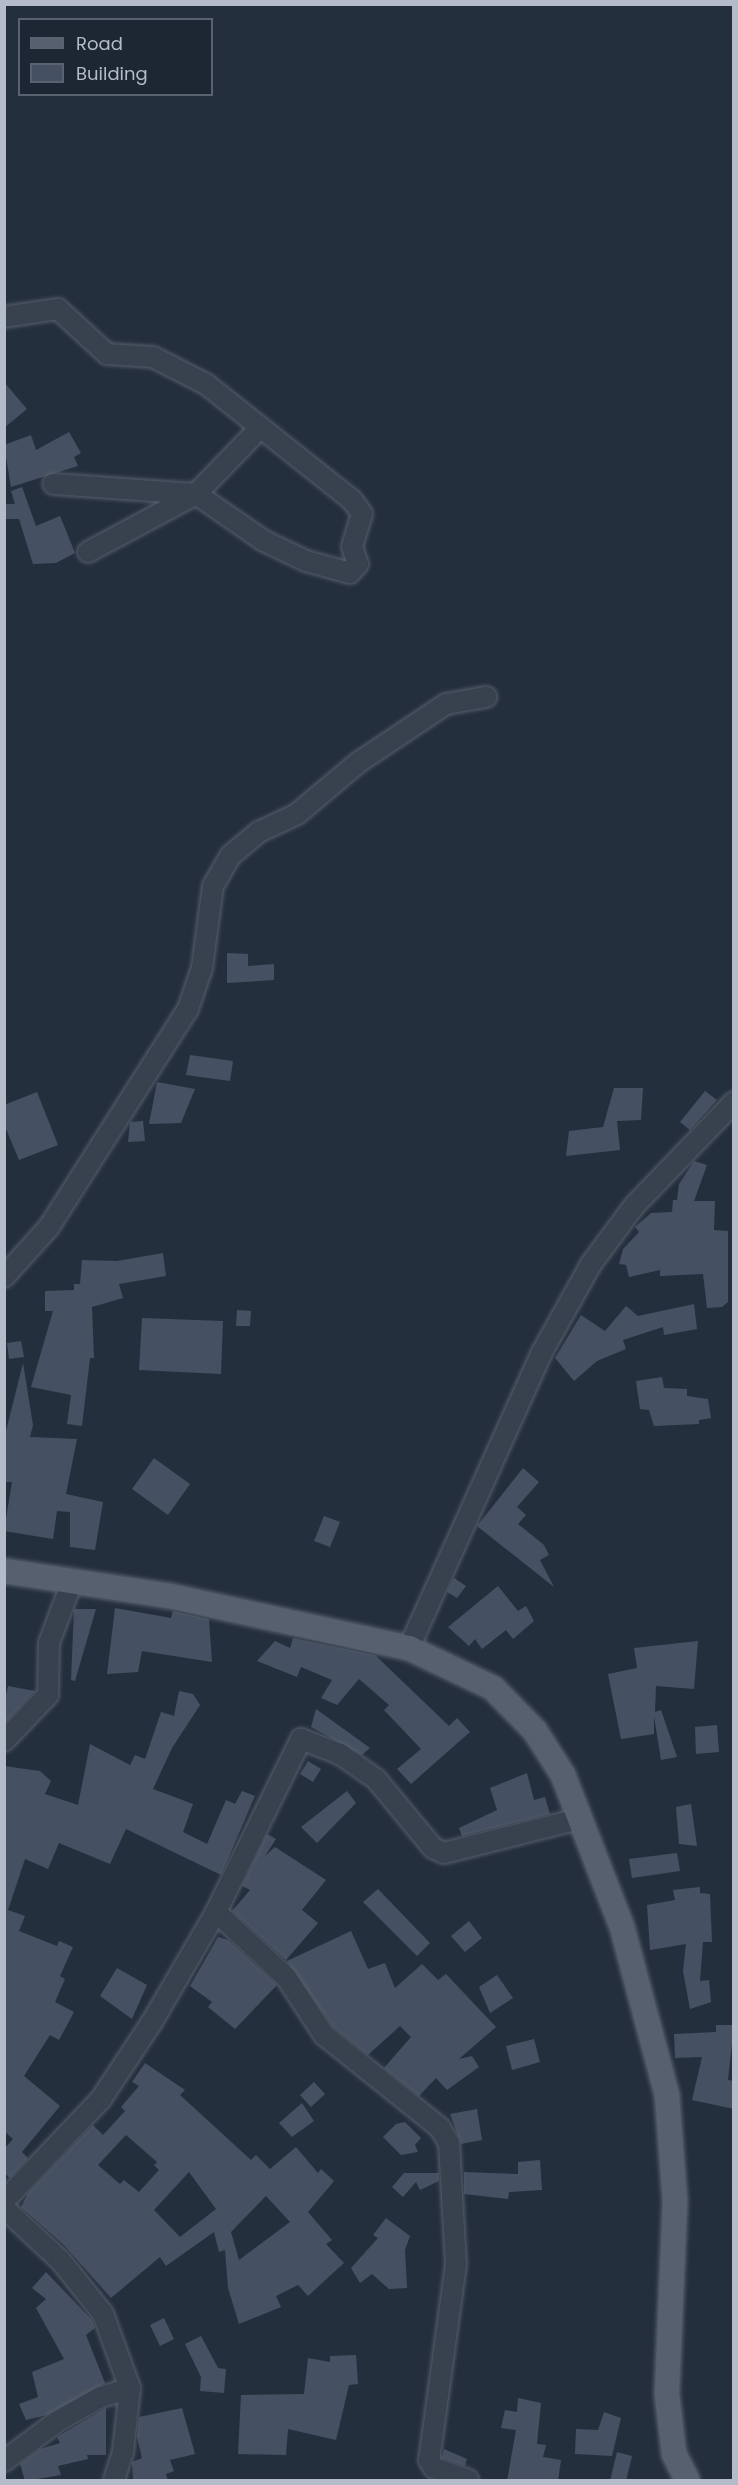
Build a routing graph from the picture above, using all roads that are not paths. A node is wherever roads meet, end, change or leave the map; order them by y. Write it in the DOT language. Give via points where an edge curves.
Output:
graph roads {
  1 [pos="4,317"];
  2 [pos="260,428"];
  3 [pos="53,484"];
  4 [pos="196,494"];
  5 [pos="88,552"];
  6 [pos="486,697"];
  7 [pos="734,1102"];
  8 [pos="4,1277"];
  9 [pos="4,1571"];
  10 [pos="73,1579"];
  11 [pos="409,1648"];
  12 [pos="4,1741"];
  13 [pos="578,1819"];
  14 [pos="216,1912"];
  15 [pos="4,2201"];
  16 [pos="4,2208"];
  17 [pos="130,2388"];
  18 [pos="4,2461"];
  19 [pos="114,2481"];
  20 [pos="468,2481"];
  21 [pos="687,2481"];
  1 -- 2 [label="street" via="58,309 106,354 153,357 177,367"];
  2 -- 4 [label="street"];
  2 -- 4 [label="street" via="329,479 362,514 352,547 358,564 350,573 306,561 264,542"];
  3 -- 4 [label="street"];
  4 -- 5 [label="street"];
  6 -- 8 [label="street" via="446,704 359,762 297,814 259,832 230,856 213,886 202,968 188,1010 49,1227"];
  7 -- 11 [label="street" via="634,1206 591,1264 541,1354"];
  9 -- 10 [label="main road"];
  10 -- 11 [label="main road"];
  10 -- 12 [label="street" via="49,1643 48,1695"];
  11 -- 13 [label="main road" via="493,1688 535,1731 563,1775"];
  13 -- 14 [label="street" via="444,1854 433,1848 376,1779 340,1754 310,1739 301,1739"];
  13 -- 21 [label="main road" via="622,1927 667,2095 675,2200 667,2395 674,2454"];
  14 -- 15 [label="street" via="101,2099"];
  14 -- 20 [label="street" via="286,1977 324,2035 440,2128 449,2143 456,2264 429,2460 434,2468"];
  16 -- 17 [label="street" via="61,2260 103,2314"];
  17 -- 18 [label="street" via="101,2397 58,2421"];
  17 -- 19 [label="street" via="123,2452"];
}
